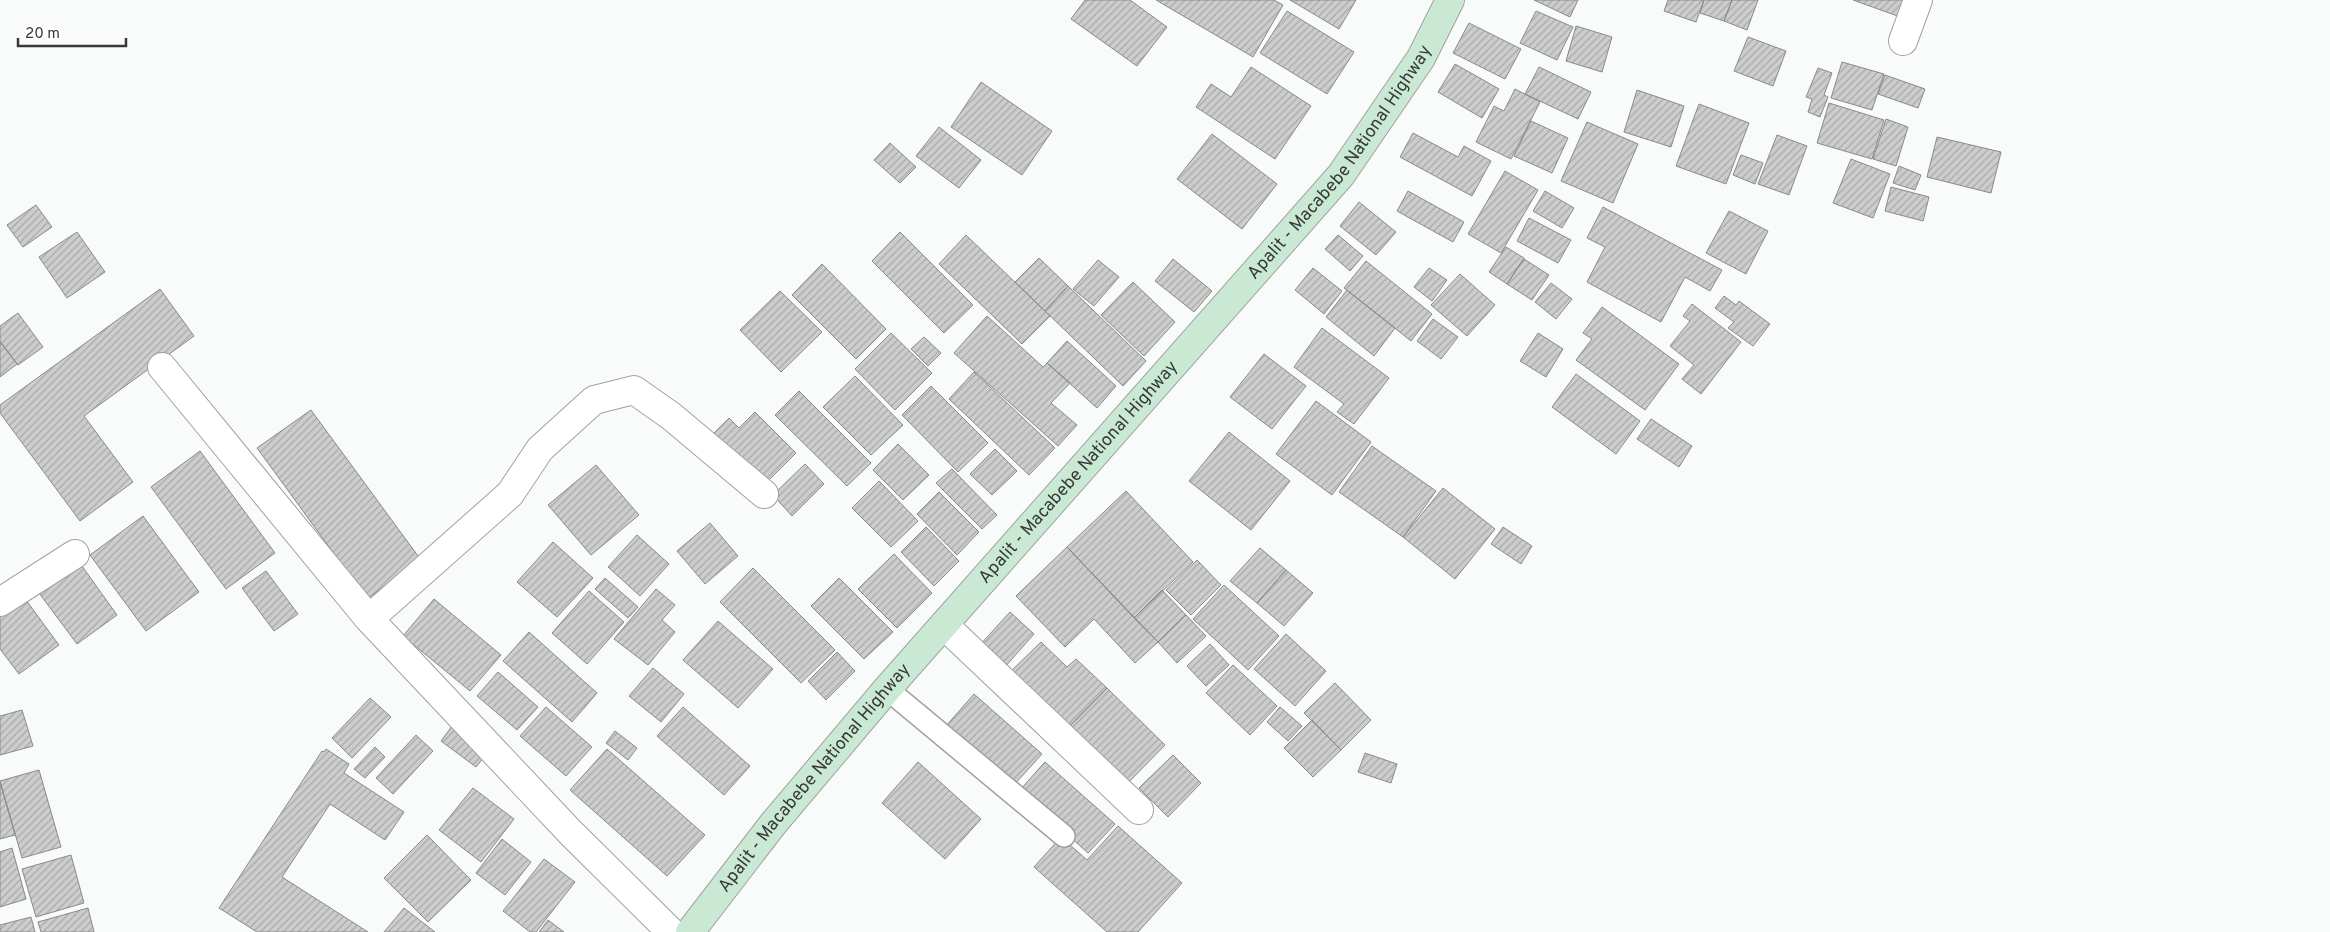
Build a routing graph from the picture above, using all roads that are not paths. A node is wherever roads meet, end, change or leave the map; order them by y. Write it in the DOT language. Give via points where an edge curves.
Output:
graph roads {
  1 [pos="1450,0"];
  2 [pos="1918,0"];
  3 [pos="1903,40"];
  4 [pos="162,367"];
  5 [pos="764,494"];
  6 [pos="75,554"];
  7 [pos="0,602"];
  8 [pos="369,619"];
  9 [pos="944,625"];
  10 [pos="887,689"];
  11 [pos="1139,810"];
  12 [pos="1064,836"];
  13 [pos="671,932"];
  14 [pos="690,932"];
  1 -- 9 [label="main road, Apalit - Macabebe National Highway" via="1421,58 1341,175"];
  2 -- 3 [label="street"];
  4 -- 8 [label="street"];
  5 -- 8 [label="street" via="671,416 634,390 594,400 540,449 510,494"];
  6 -- 7 [label="street"];
  8 -- 13 [label="street" via="571,833"];
  9 -- 10 [label="main road, Apalit - Macabebe National Highway"];
  9 -- 11 [label="street"];
  10 -- 12 [label="lane"];
  10 -- 14 [label="main road, Apalit - Macabebe National Highway" via="773,824"];
}
